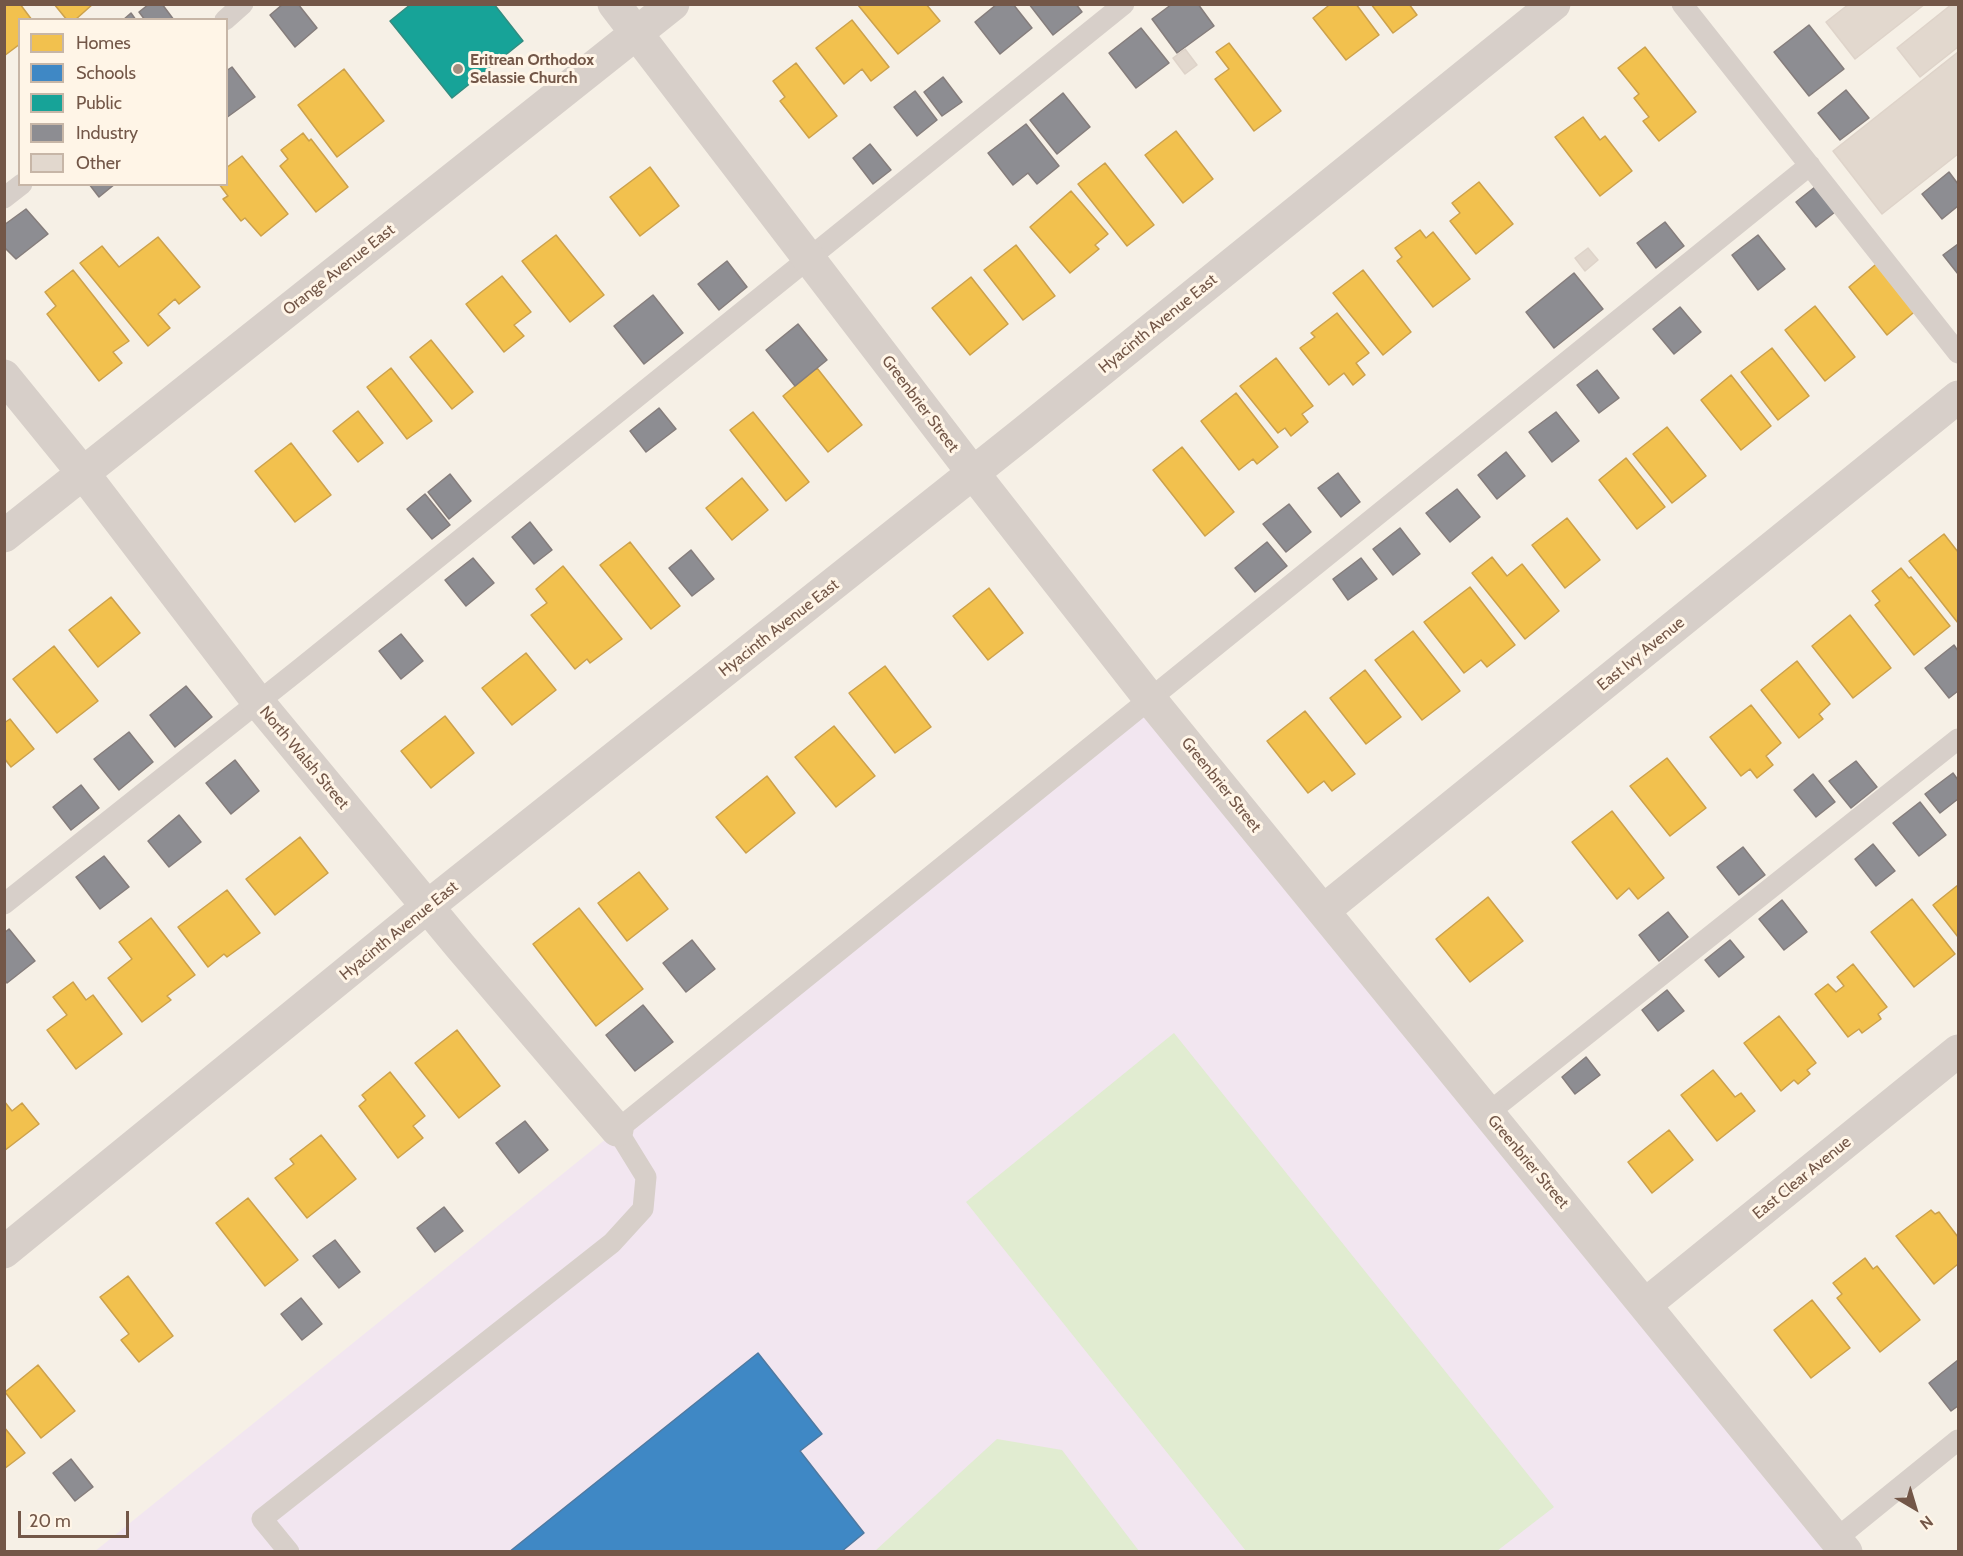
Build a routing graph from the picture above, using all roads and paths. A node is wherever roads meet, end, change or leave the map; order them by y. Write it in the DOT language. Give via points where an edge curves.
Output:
graph roads {
  1 [pos="243,4"];
  2 [pos="614,4"];
  3 [pos="673,4"];
  4 [pos="1124,4"];
  5 [pos="1554,4"];
  6 [pos="1682,4"];
  7 [pos="227,18"];
  8 [pos="637,33"];
  9 [pos="1810,165"];
  10 [pos="19,186"];
  11 [pos="4,198"];
  12 [pos="810,259"];
  13 [pos="1959,353"];
  14 [pos="4,376"];
  15 [pos="1959,397"];
  16 [pos="83,473"];
  17 [pos="973,473"];
  18 [pos="4,536"];
  19 [pos="1150,699"];
  20 [pos="258,702"];
  21 [pos="1959,739"];
  22 [pos="4,904"];
  23 [pos="427,907"];
  24 [pos="1323,910"];
  25 [pos="1959,1051"];
  26 [pos="1488,1113"];
  27 [pos="617,1130"];
  28 [pos="4,1252"];
  29 [pos="1646,1304"];
  30 [pos="1959,1440"];
  31 [pos="1841,1545"];
  32 [pos="289,1551"];
  1 -- 7 [label="lane"];
  2 -- 8 [label="street, Greenbrier Street"];
  3 -- 8 [label="street, Orange Avenue East"];
  4 -- 12 [label="lane"];
  5 -- 17 [label="street, Hyacinth Avenue East"];
  6 -- 9 [label="lane"];
  8 -- 12 [label="street, Greenbrier Street"];
  8 -- 16 [label="street, Orange Avenue East"];
  9 -- 13 [label="lane"];
  9 -- 19 [label="lane"];
  10 -- 11 [label="lane"];
  12 -- 17 [label="street, Greenbrier Street"];
  12 -- 20 [label="lane"];
  14 -- 16 [label="street, North Walsh Street"];
  15 -- 24 [label="street, East Ivy Avenue"];
  16 -- 18 [label="street, Orange Avenue East"];
  16 -- 20 [label="street, North Walsh Street"];
  17 -- 19 [label="street, Greenbrier Street"];
  17 -- 23 [label="street, Hyacinth Avenue East"];
  19 -- 24 [label="street, Greenbrier Street"];
  19 -- 27 [label="lane"];
  20 -- 22 [label="lane"];
  20 -- 23 [label="street, North Walsh Street"];
  21 -- 26 [label="lane"];
  23 -- 27 [label="street, North Walsh Street"];
  23 -- 28 [label="street, Hyacinth Avenue East"];
  24 -- 26 [label="street, Greenbrier Street"];
  25 -- 29 [label="street, East Clear Avenue"];
  26 -- 29 [label="street, Greenbrier Street"];
  27 -- 32 [label="lane" via="646,1177 643,1209 612,1243 262,1520"];
  29 -- 31 [label="street, Greenbrier Street"];
  30 -- 31 [label="lane"];
}
